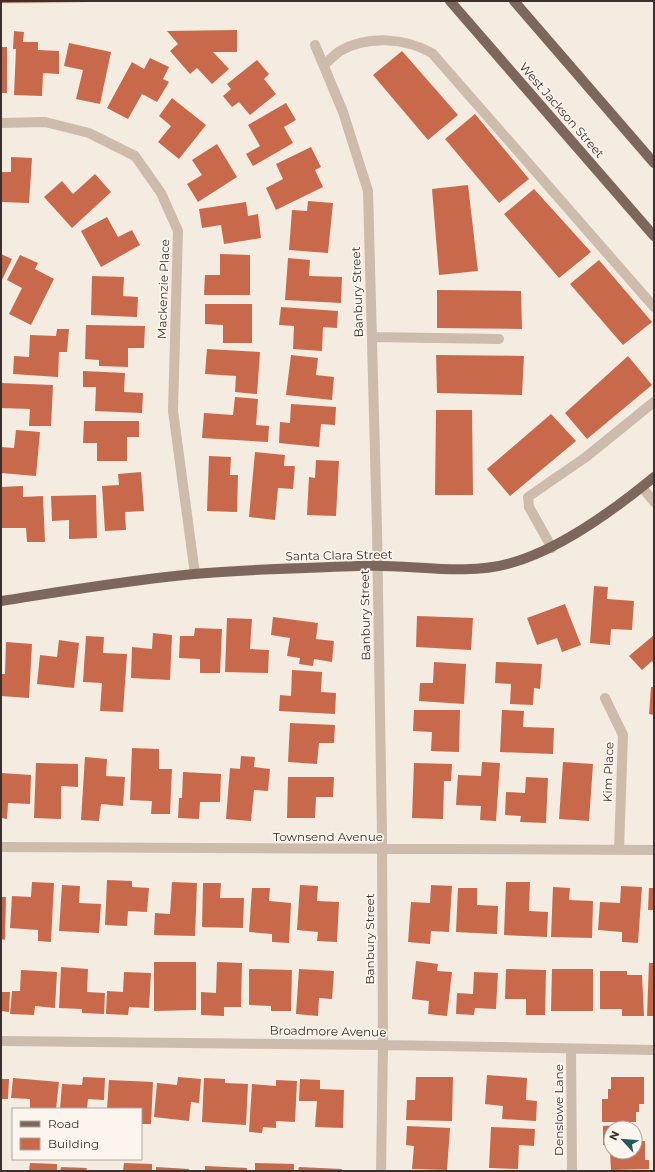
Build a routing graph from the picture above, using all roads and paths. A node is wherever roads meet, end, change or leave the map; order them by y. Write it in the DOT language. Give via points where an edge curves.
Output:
graph roads {
  1 [pos="450,1"];
  2 [pos="514,1"];
  3 [pos="315,45"];
  4 [pos="324,65"];
  5 [pos="1,123"];
  6 [pos="654,163"];
  7 [pos="654,236"];
  8 [pos="654,307"];
  9 [pos="372,337"];
  10 [pos="499,339"];
  11 [pos="654,402"];
  12 [pos="654,477"];
  13 [pos="642,487"];
  14 [pos="654,502"];
  15 [pos="552,548"];
  16 [pos="377,565"];
  17 [pos="195,574"];
  18 [pos="1,602"];
  19 [pos="605,698"];
  20 [pos="1,847"];
  21 [pos="382,849"];
  22 [pos="619,850"];
  23 [pos="654,850"];
  24 [pos="1,1041"];
  25 [pos="383,1045"];
  26 [pos="571,1049"];
  27 [pos="654,1050"];
  28 [pos="381,1171"];
  29 [pos="572,1171"];
  1 -- 7 [label="main road, West Jackson Street"];
  2 -- 6 [label="main road"];
  3 -- 4 [label="street, Banbury Street"];
  4 -- 8 [label="street" via="341,51 369,41 402,41 432,53"];
  4 -- 9 [label="street, Banbury Street" via="343,112 368,191"];
  5 -- 17 [label="street, Mackenzie Place" via="44,122 82,131 135,156 161,193 178,232 173,411"];
  9 -- 10 [label="street"];
  9 -- 16 [label="street, Banbury Street"];
  11 -- 15 [label="street" via="586,458 528,497 529,507"];
  12 -- 13 [label="main road, Santa Clara Street"];
  13 -- 14 [label="street"];
  13 -- 15 [label="main road, Santa Clara Street"];
  15 -- 16 [label="main road, Santa Clara Street" via="511,564 486,569"];
  16 -- 17 [label="main road, Santa Clara Street"];
  16 -- 21 [label="street, Banbury Street"];
  17 -- 18 [label="main road, Santa Clara Street" via="117,582"];
  19 -- 22 [label="street, Kim Place" via="622,735"];
  20 -- 21 [label="street, Townsend Avenue"];
  21 -- 22 [label="street, Townsend Avenue"];
  21 -- 25 [label="street, Banbury Street"];
  22 -- 23 [label="street, Townsend Avenue"];
  24 -- 25 [label="street, Broadmore Avenue"];
  25 -- 26 [label="street, Broadmore Avenue"];
  25 -- 28 [label="street, Banbury Street"];
  26 -- 27 [label="street, Broadmore Avenue"];
  26 -- 29 [label="street, Denslowe Lane"];
}
